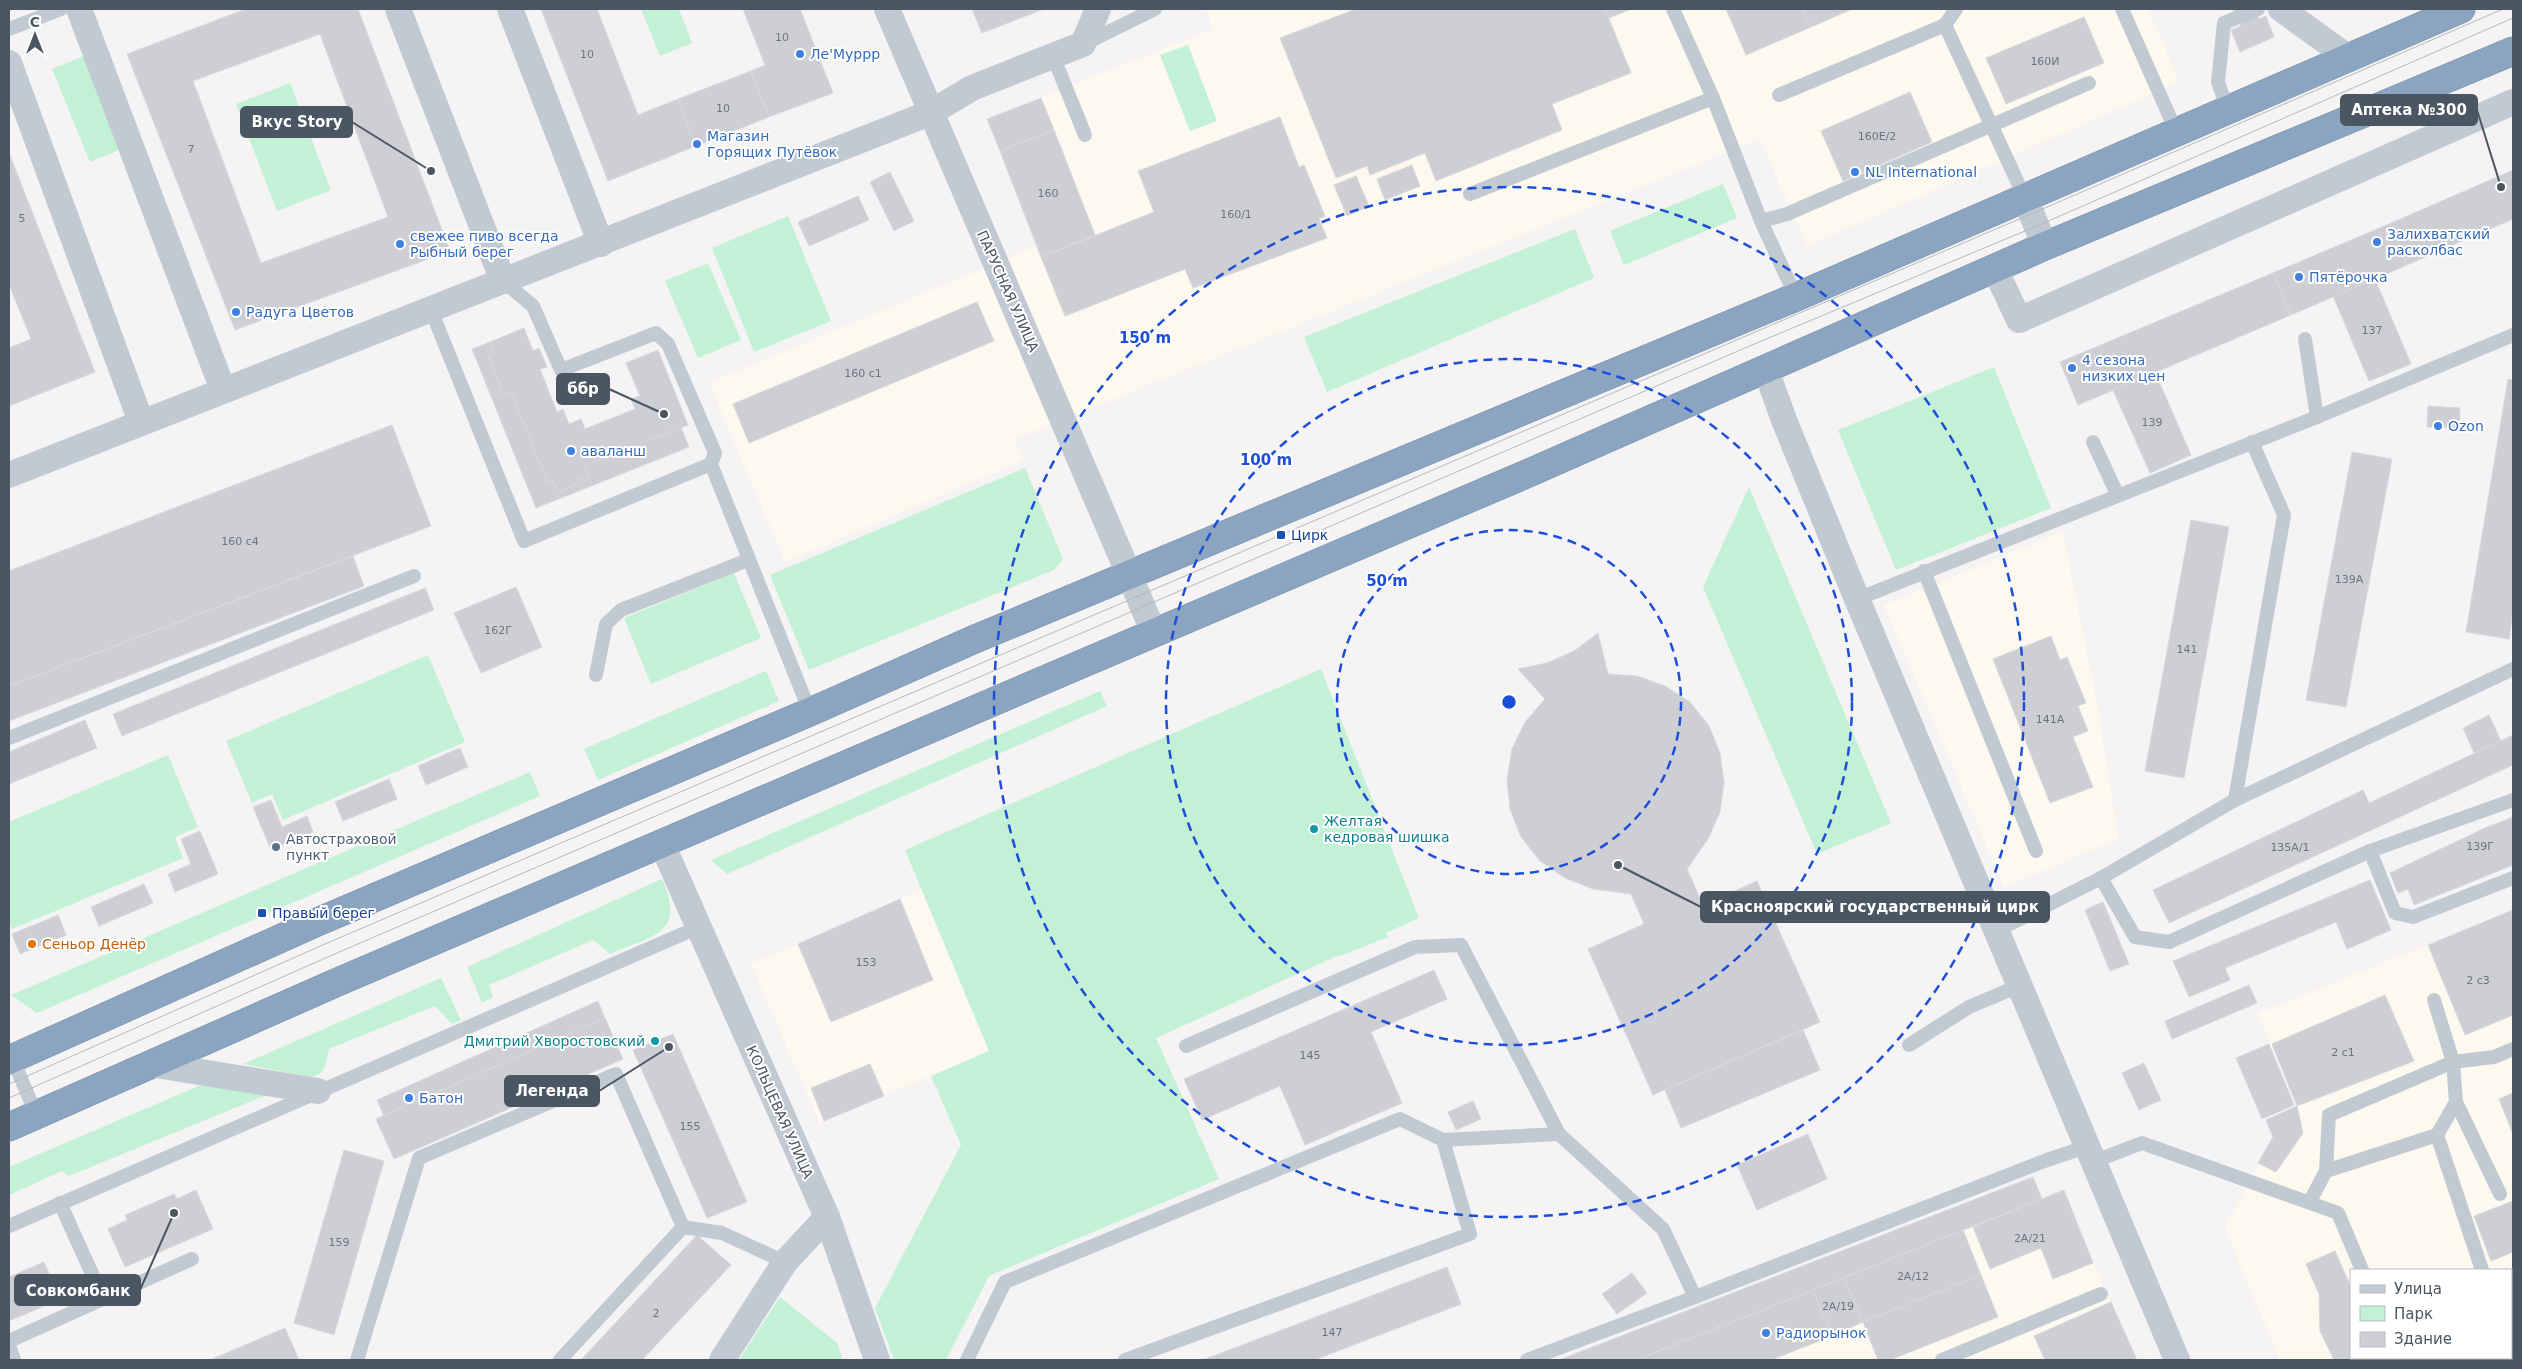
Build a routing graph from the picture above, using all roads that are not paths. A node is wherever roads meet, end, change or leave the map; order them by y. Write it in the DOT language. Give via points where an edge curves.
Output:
graph roads {
  1 [pos="61,9"];
  2 [pos="79,9"];
  3 [pos="398,9"];
  4 [pos="510,9"];
  5 [pos="886,9"];
  6 [pos="1098,9"];
  7 [pos="1155,9"];
  8 [pos="1674,9"];
  9 [pos="1956,9"];
  10 [pos="2122,9"];
  11 [pos="2258,9"];
  12 [pos="2282,9"];
  13 [pos="2461,9"];
  14 [pos="1945,25"];
  15 [pos="9,29"];
  16 [pos="1083,44"];
  17 [pos="2513,51"];
  18 [pos="1053,56"];
  19 [pos="2349,58"];
  20 [pos="9,63"];
  21 [pos="2089,83"];
  22 [pos="1779,95"];
  23 [pos="1713,98"];
  24 [pos="2513,102"];
  25 [pos="2228,110"];
  26 [pos="930,113"];
  27 [pos="1990,126"];
  28 [pos="2176,131"];
  29 [pos="1085,135"];
  30 [pos="1470,194"];
  31 [pos="2024,196"];
  32 [pos="1761,221"];
  33 [pos="601,244"];
  34 [pos="2045,246"];
  35 [pos="1995,269"];
  36 [pos="503,281"];
  37 [pos="1796,297"];
  38 [pos="431,310"];
  39 [pos="2513,335"];
  40 [pos="2305,339"];
  41 [pos="1766,370"];
  42 [pos="223,390"];
  43 [pos="2317,417"];
  44 [pos="141,422"];
  45 [pos="2093,442"];
  46 [pos="2252,442"];
  47 [pos="711,464"];
  48 [pos="9,475"];
  49 [pos="2117,494"];
  50 [pos="748,560"];
  51 [pos="1924,571"];
  52 [pos="1129,574"];
  53 [pos="414,576"];
  54 [pos="1857,599"];
  55 [pos="1154,633"];
  56 [pos="2513,669"];
  57 [pos="596,675"];
  58 [pos="810,712"];
  59 [pos="9,738"];
  60 [pos="2235,800"];
  61 [pos="2513,800"];
  62 [pos="662,844"];
  63 [pos="2036,852"];
  64 [pos="2370,852"];
  65 [pos="2101,878"];
  66 [pos="2513,878"];
  67 [pos="699,927"];
  68 [pos="1998,930"];
  69 [pos="2021,985"];
  70 [pos="2434,1000"];
  71 [pos="1909,1045"];
  72 [pos="1186,1046"];
  73 [pos="2513,1049"];
  74 [pos="10,1056"];
  75 [pos="2453,1062"];
  76 [pos="150,1064"];
  77 [pos="318,1091"];
  78 [pos="2456,1102"];
  79 [pos="36,1114"];
  80 [pos="9,1126"];
  81 [pos="1559,1134"];
  82 [pos="2437,1135"];
  83 [pos="1443,1140"];
  84 [pos="2092,1154"];
  85 [pos="2326,1171"];
  86 [pos="2500,1194"];
  87 [pos="2310,1202"];
  88 [pos="60,1203"];
  89 [pos="827,1217"];
  90 [pos="9,1226"];
  91 [pos="683,1227"];
  92 [pos="192,1259"];
  93 [pos="785,1262"];
  94 [pos="2362,1269"];
  95 [pos="2482,1269"];
  96 [pos="2101,1294"];
  97 [pos="1695,1297"];
  98 [pos="103,1298"];
  99 [pos="9,1341"];
  100 [pos="9,1345"];
  101 [pos="14,1360"];
  102 [pos="357,1360"];
  103 [pos="560,1360"];
  104 [pos="722,1360"];
  105 [pos="877,1360"];
  106 [pos="967,1360"];
  107 [pos="1125,1360"];
  108 [pos="1527,1360"];
  109 [pos="1942,1360"];
  110 [pos="2177,1360"];
  1 -- 15 [label="lane"];
  2 -- 42 [label="street"];
  3 -- 36 [label="street"];
  4 -- 33 [label="street"];
  5 -- 26 [label="street, ПАРУСНАЯ УЛИЦА"];
  6 -- 16 [label="street"];
  7 -- 16 [label="lane"];
  8 -- 23 [label="lane"];
  9 -- 14 [label="lane"];
  10 -- 28 [label="lane"];
  11 -- 25 [label="lane" via="2224,23 2218,82"];
  12 -- 19 [label="street"];
  13 -- 19 [label="highway"];
  14 -- 22 [label="lane"];
  14 -- 27 [label="lane"];
  16 -- 18 [label="street"];
  17 -- 34 [label="highway"];
  18 -- 26 [label="street" via="972,88"];
  18 -- 29 [label="lane"];
  19 -- 25 [label="highway"];
  20 -- 44 [label="street"];
  21 -- 27 [label="lane"];
  23 -- 30 [label="lane"];
  23 -- 32 [label="lane"];
  24 -- 35 [label="street" via="2019,320"];
  25 -- 28 [label="highway"];
  26 -- 33 [label="street"];
  26 -- 52 [label="street, ПАРУСНАЯ УЛИЦА"];
  27 -- 31 [label="lane"];
  27 -- 32 [label="lane" via="1787,214"];
  28 -- 31 [label="highway"];
  31 -- 34 [label="street"];
  31 -- 37 [label="highway"];
  32 -- 37 [label="lane"];
  33 -- 36 [label="street"];
  34 -- 35 [label="highway"];
  35 -- 41 [label="highway"];
  36 -- 38 [label="street"];
  36 -- 47 [label="lane" via="533,306 561,370 656,333 668,344 714,452"];
  37 -- 52 [label="highway"];
  38 -- 42 [label="street"];
  38 -- 47 [label="lane" via="524,541"];
  39 -- 43 [label="lane"];
  40 -- 43 [label="lane"];
  41 -- 54 [label="street"];
  41 -- 55 [label="highway"];
  42 -- 44 [label="street"];
  43 -- 46 [label="lane"];
  44 -- 48 [label="street"];
  45 -- 49 [label="lane"];
  46 -- 49 [label="lane"];
  46 -- 60 [label="lane" via="2284,515"];
  47 -- 50 [label="lane"];
  49 -- 51 [label="lane"];
  50 -- 57 [label="lane" via="620,610 606,624"];
  50 -- 58 [label="lane"];
  51 -- 54 [label="lane"];
  51 -- 63 [label="lane"];
  52 -- 55 [label="street, ПАРУСНАЯ УЛИЦА"];
  52 -- 58 [label="highway"];
  53 -- 59 [label="lane"];
  54 -- 68 [label="street"];
  55 -- 62 [label="highway"];
  56 -- 60 [label="lane"];
  58 -- 74 [label="highway" via="315,922"];
  60 -- 65 [label="lane"];
  61 -- 64 [label="lane"];
  62 -- 67 [label="street, КОЛЬЦЕВАЯ УЛИЦА"];
  62 -- 76 [label="highway"];
  64 -- 65 [label="lane" via="2169,942 2135,938"];
  64 -- 66 [label="lane" via="2395,913 2413,917"];
  65 -- 68 [label="lane"];
  67 -- 77 [label="lane"];
  67 -- 89 [label="street, КОЛЬЦЕВАЯ УЛИЦА"];
  68 -- 69 [label="street"];
  69 -- 71 [label="lane" via="1968,1007"];
  69 -- 84 [label="street"];
  70 -- 75 [label="lane"];
  72 -- 81 [label="lane" via="1415,947 1462,945"];
  73 -- 75 [label="lane" via="2494,1057"];
  74 -- 79 [label="lane"];
  75 -- 78 [label="lane"];
  75 -- 85 [label="lane" via="2328,1115"];
  76 -- 77 [label="street"];
  76 -- 79 [label="highway"];
  77 -- 88 [label="lane"];
  78 -- 82 [label="lane"];
  78 -- 86 [label="lane"];
  79 -- 80 [label="highway"];
  81 -- 83 [label="lane"];
  81 -- 97 [label="lane" via="1663,1229"];
  82 -- 85 [label="lane"];
  82 -- 95 [label="lane"];
  83 -- 106 [label="lane" via="1400,1119 1005,1282"];
  83 -- 107 [label="lane" via="1470,1234"];
  84 -- 87 [label="lane" via="2142,1143"];
  84 -- 97 [label="lane" via="2047,1160"];
  84 -- 110 [label="street"];
  85 -- 87 [label="lane"];
  87 -- 94 [label="lane" via="2338,1213"];
  88 -- 90 [label="lane"];
  88 -- 98 [label="lane"];
  89 -- 93 [label="street"];
  89 -- 105 [label="street, КОЛЬЦЕВАЯ УЛИЦА"];
  91 -- 93 [label="lane" via="722,1233"];
  91 -- 102 [label="lane" via="616,1074 419,1158"];
  91 -- 103 [label="lane"];
  92 -- 98 [label="lane"];
  93 -- 104 [label="street"];
  96 -- 109 [label="lane"];
  97 -- 108 [label="lane"];
  98 -- 99 [label="lane"];
  100 -- 101 [label="lane"];
}
